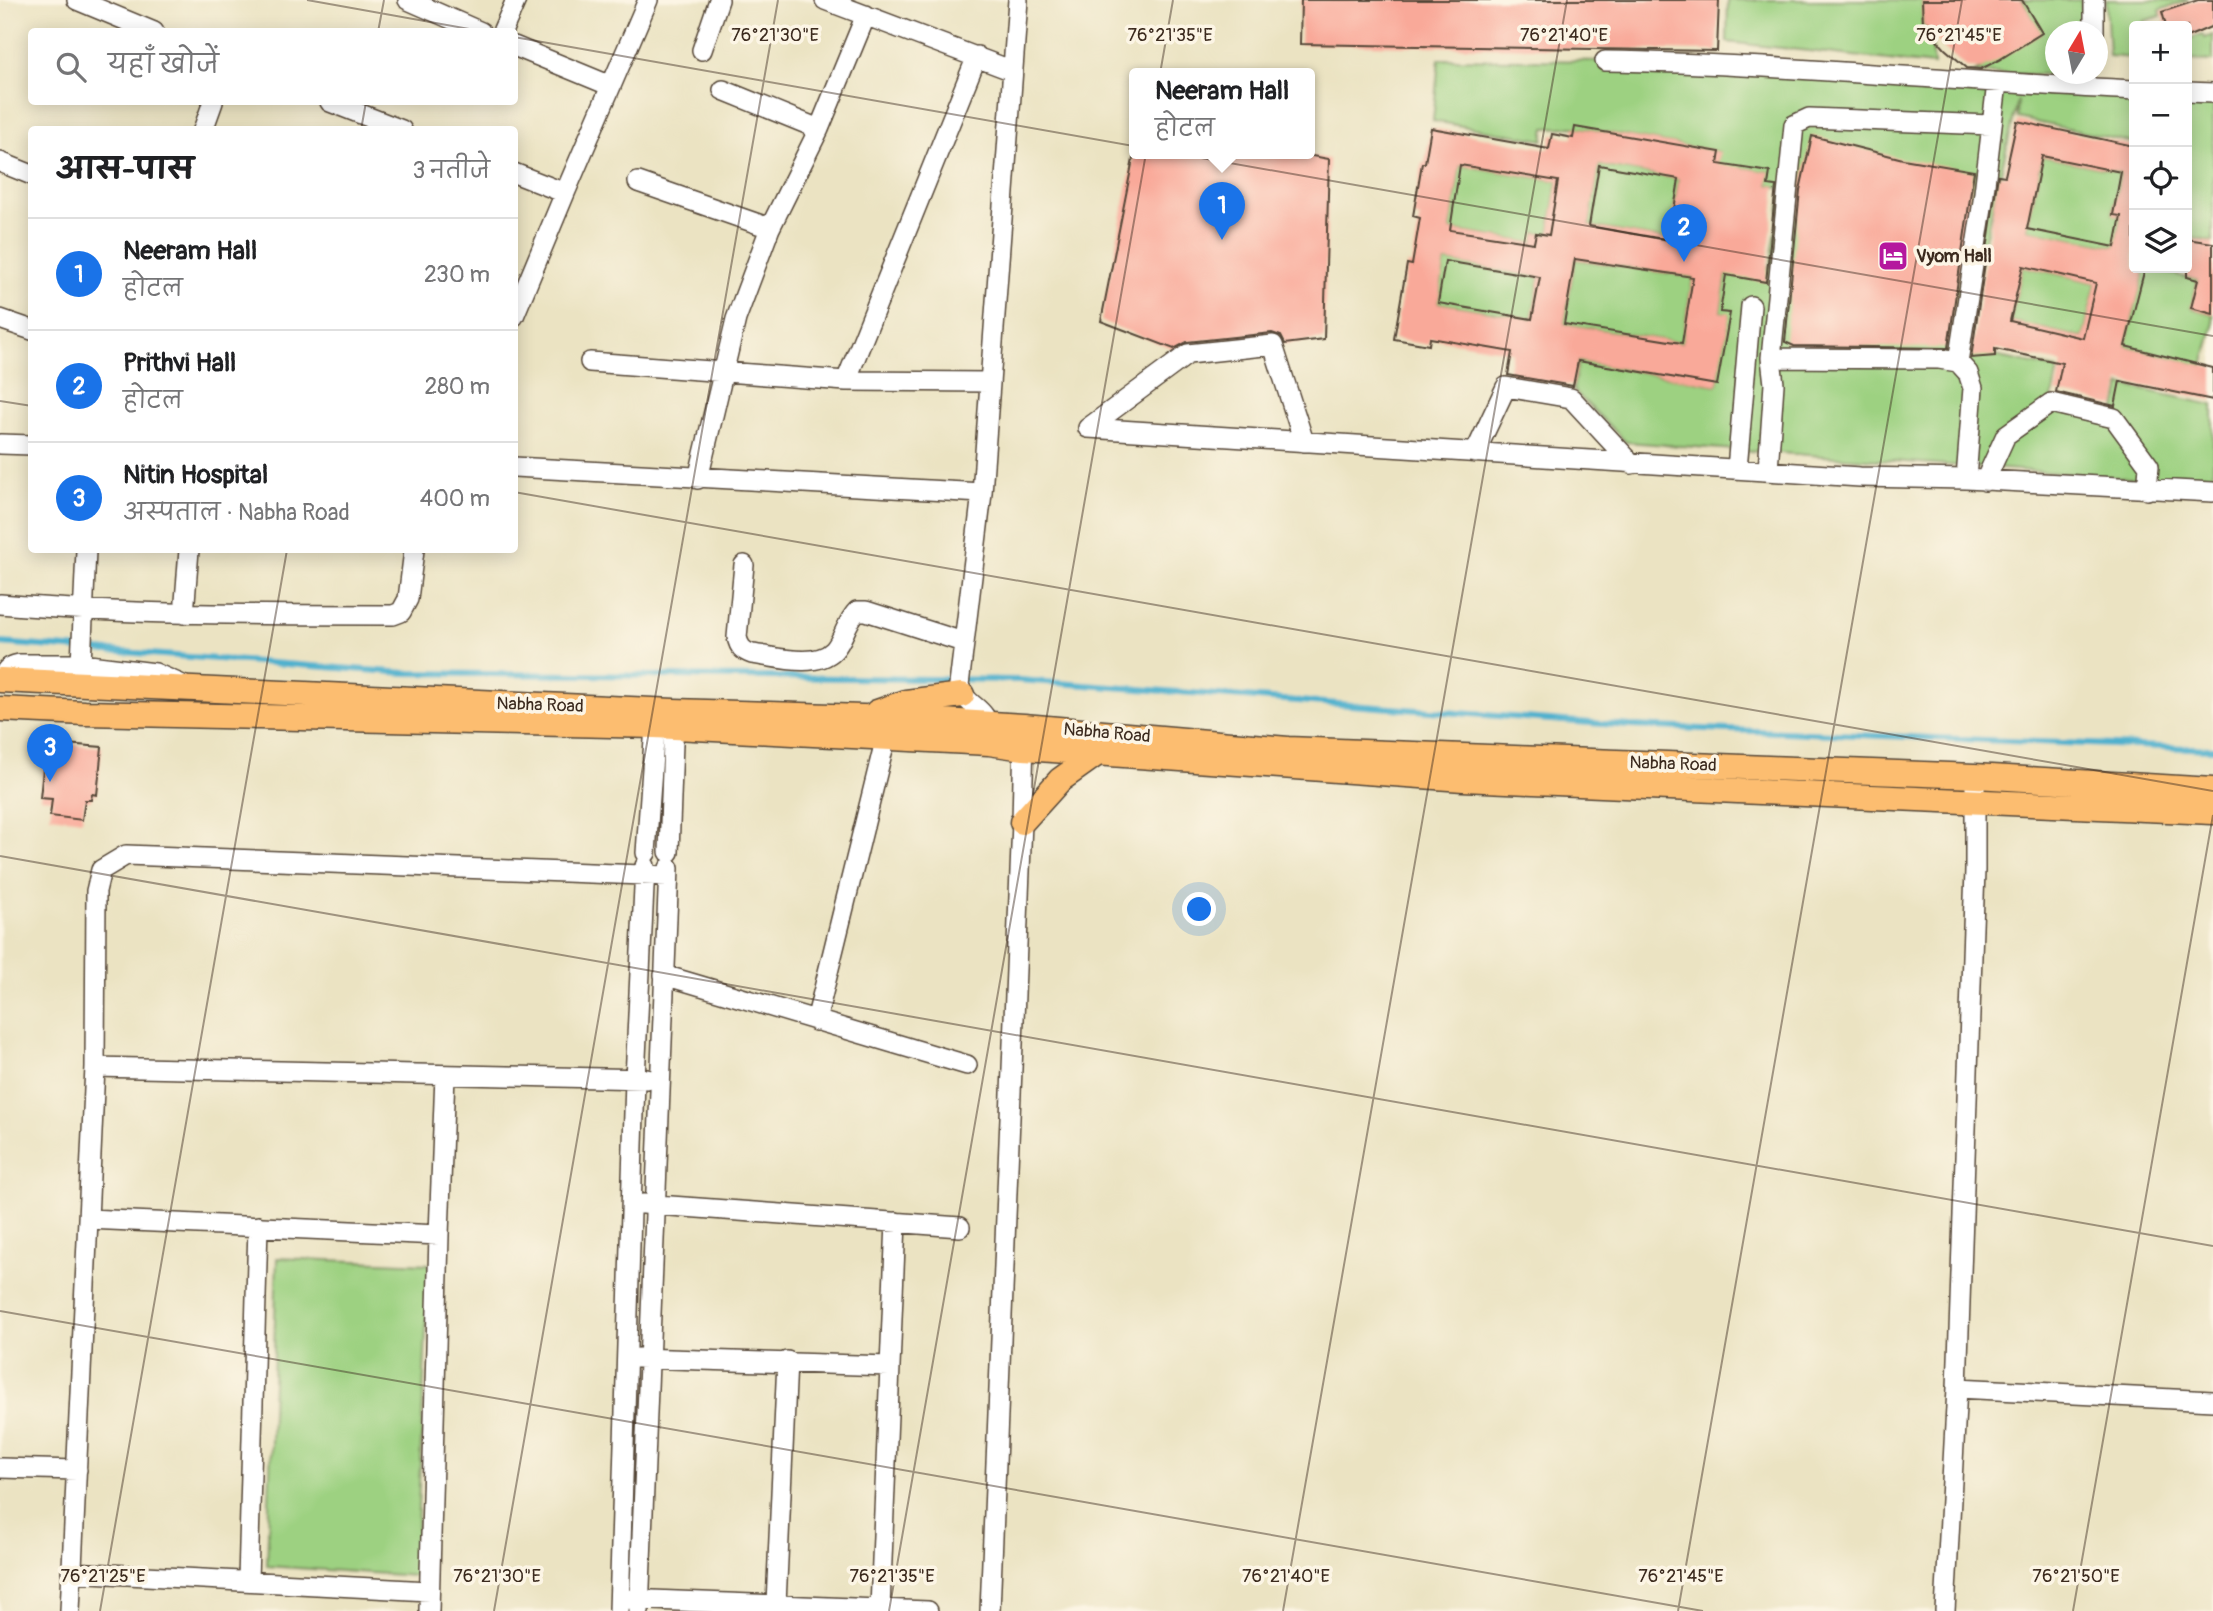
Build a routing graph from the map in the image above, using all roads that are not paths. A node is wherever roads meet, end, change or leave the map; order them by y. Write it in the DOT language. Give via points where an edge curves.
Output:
graph roads {
  1 [pos="77,0"];
  2 [pos="408,0"];
  3 [pos="516,0"];
  4 [pos="648,0"];
  5 [pos="719,0"];
  6 [pos="825,0"];
  7 [pos="1018,0"];
  8 [pos="2094,0"];
  9 [pos="866,15"];
  10 [pos="2094,21"];
  11 [pos="144,28"];
  12 [pos="472,28"];
  13 [pos="504,28"];
  14 [pos="518,48"];
  15 [pos="702,50"];
  16 [pos="977,57"];
  17 [pos="1605,61"];
  18 [pos="1013,71"];
  19 [pos="2045,82"];
  20 [pos="1997,83"];
  21 [pos="2108,84"];
  22 [pos="611,86"];
  23 [pos="2129,88"];
  24 [pos="723,90"];
  25 [pos="2192,92"];
  26 [pos="2213,93"];
  27 [pos="212,105"];
  28 [pos="338,105"];
  29 [pos="1991,125"];
  30 [pos="204,126"];
  31 [pos="392,126"];
  32 [pos="819,129"];
  33 [pos="0,162"];
  34 [pos="28,173"];
  35 [pos="518,175"];
  36 [pos="638,182"];
  37 [pos="565,193"];
  38 [pos="770,228"];
  39 [pos="518,306"];
  40 [pos="1751,306"];
  41 [pos="0,319"];
  42 [pos="28,329"];
  43 [pos="1771,358"];
  44 [pos="590,362"];
  45 [pos="1958,362"];
  46 [pos="722,371"];
  47 [pos="846,381"];
  48 [pos="990,382"];
  49 [pos="1304,442"];
  50 [pos="0,443"];
  51 [pos="28,445"];
  52 [pos="1475,453"];
  53 [pos="1632,464"];
  54 [pos="518,467"];
  55 [pos="1737,469"];
  56 [pos="1768,470"];
  57 [pos="698,479"];
  58 [pos="1975,480"];
  59 [pos="2147,490"];
  60 [pos="2213,492"];
  61 [pos="982,494"];
  62 [pos="86,553"];
  63 [pos="190,553"];
  64 [pos="414,553"];
  65 [pos="744,565"];
  66 [pos="0,604"];
  67 [pos="83,611"];
  68 [pos="184,614"];
  69 [pos="963,642"];
  70 [pos="81,653"];
  71 [pos="1,680"];
  72 [pos="960,685"];
  73 [pos="193,689"];
  74 [pos="0,709"];
  75 [pos="867,717"];
  76 [pos="664,719"];
  77 [pos="988,734"];
  78 [pos="886,737"];
  79 [pos="1024,737"];
  80 [pos="1098,753"];
  81 [pos="1413,765"];
  82 [pos="1975,776"];
  83 [pos="2213,790"];
  84 [pos="1976,801"];
  85 [pos="2213,812"];
  86 [pos="1022,822"];
  87 [pos="645,865"];
  88 [pos="668,865"];
  89 [pos="664,975"];
  90 [pos="816,1021"];
  91 [pos="967,1065"];
  92 [pos="95,1066"];
  93 [pos="445,1075"];
  94 [pos="660,1078"];
  95 [pos="635,1079"];
  96 [pos="631,1204"];
  97 [pos="656,1205"];
  98 [pos="88,1219"];
  99 [pos="897,1222"];
  100 [pos="258,1226"];
  101 [pos="960,1227"];
  102 [pos="439,1235"];
  103 [pos="626,1358"];
  104 [pos="650,1359"];
  105 [pos="787,1362"];
  106 [pos="889,1366"];
  107 [pos="1957,1388"];
  108 [pos="2213,1401"];
  109 [pos="0,1468"];
  110 [pos="76,1471"];
  111 [pos="71,1572"];
  112 [pos="248,1580"];
  113 [pos="429,1591"];
  114 [pos="776,1604"];
  115 [pos="619,1605"];
  116 [pos="639,1605"];
  117 [pos="880,1608"];
  118 [pos="70,1611"];
  119 [pos="429,1611"];
  120 [pos="928,1611"];
  121 [pos="990,1611"];
  122 [pos="1945,1611"];
  1 -- 11 [label="street"];
  2 -- 12 [label="street"];
  3 -- 13 [label="street"];
  4 -- 22 [label="street"];
  5 -- 15 [label="street"];
  6 -- 9 [label="street"];
  7 -- 18 [label="street"];
  8 -- 10 [label="street"];
  9 -- 16 [label="street"];
  9 -- 32 [label="street"];
  14 -- 22 [label="street"];
  16 -- 18 [label="street"];
  16 -- 47 [label="street"];
  17 -- 20 [label="street" via="1688,62"];
  18 -- 48 [label="street"];
  19 -- 20 [label="street"];
  20 -- 29 [label="street"];
  21 -- 23 [label="street"];
  22 -- 37 [label="street"];
  24 -- 32 [label="street"];
  25 -- 26 [label="street"];
  27 -- 30 [label="street"];
  28 -- 31 [label="street"];
  29 -- 43 [label="street" via="1808,118 1794,125"];
  29 -- 45 [label="street"];
  32 -- 38 [label="street"];
  33 -- 34 [label="street"];
  35 -- 37 [label="street"];
  36 -- 38 [label="street"];
  37 -- 39 [label="street"];
  38 -- 46 [label="street"];
  40 -- 55 [label="street"];
  41 -- 42 [label="street"];
  43 -- 45 [label="street"];
  43 -- 56 [label="street" via="1774,384"];
  44 -- 46 [label="street"];
  45 -- 58 [label="street" via="1973,388"];
  46 -- 47 [label="street"];
  46 -- 57 [label="street"];
  47 -- 48 [label="street"];
  48 -- 61 [label="street"];
  49 -- 49 [label="street" via="1196,435 1088,428 1188,354 1273,345"];
  49 -- 52 [label="street"];
  50 -- 51 [label="street"];
  52 -- 53 [label="street"];
  52 -- 53 [label="street" via="1506,387 1571,398"];
  53 -- 55 [label="street"];
  54 -- 57 [label="street"];
  55 -- 56 [label="street"];
  56 -- 58 [label="street"];
  57 -- 61 [label="street"];
  58 -- 59 [label="street"];
  58 -- 59 [label="street" via="2006,435 2051,403 2115,418 2149,466"];
  59 -- 60 [label="street"];
  61 -- 69 [label="street"];
  62 -- 67 [label="street"];
  63 -- 68 [label="street"];
  64 -- 68 [label="street" via="408,599 401,612 393,615"];
  65 -- 69 [label="street" via="737,637 744,651 752,654 822,658 835,649 857,611"];
  66 -- 67 [label="street"];
  67 -- 68 [label="street"];
  67 -- 70 [label="street"];
  69 -- 72 [label="street"];
  70 -- 71 [label="street" via="9,666"];
  70 -- 73 [label="street" via="155,673"];
  71 -- 73 [label="main road, Nabha Road"];
  72 -- 75 [label="main road"];
  72 -- 77 [label="street" via="969,704 987,718"];
  73 -- 76 [label="main road, Nabha Road"];
  74 -- 76 [label="main road, Nabha Road"];
  75 -- 76 [label="main road, Nabha Road"];
  75 -- 77 [label="main road, Nabha Road"];
  76 -- 78 [label="main road, Nabha Road"];
  76 -- 87 [label="street"];
  76 -- 88 [label="street"];
  77 -- 78 [label="main road, Nabha Road"];
  77 -- 79 [label="main road, Nabha Road"];
  78 -- 90 [label="street"];
  79 -- 80 [label="main road, Nabha Road"];
  79 -- 81 [label="main road, Nabha Road" via="1289,749"];
  79 -- 86 [label="street"];
  80 -- 81 [label="main road, Nabha Road"];
  80 -- 86 [label="main road" via="1060,780"];
  81 -- 82 [label="main road, Nabha Road"];
  81 -- 84 [label="main road, Nabha Road"];
  82 -- 83 [label="main road, Nabha Road"];
  82 -- 84 [label="street"];
  84 -- 85 [label="main road, Nabha Road"];
  84 -- 107 [label="street"];
  86 -- 121 [label="street"];
  87 -- 88 [label="street"];
  87 -- 92 [label="street" via="126,855 101,870 96,891"];
  87 -- 95 [label="street"];
  88 -- 89 [label="street"];
  89 -- 90 [label="street"];
  89 -- 94 [label="street"];
  90 -- 91 [label="street"];
  92 -- 93 [label="street"];
  92 -- 98 [label="street"];
  93 -- 95 [label="street"];
  93 -- 102 [label="street"];
  94 -- 95 [label="street"];
  94 -- 97 [label="street"];
  95 -- 96 [label="street"];
  96 -- 97 [label="street"];
  96 -- 103 [label="street"];
  97 -- 99 [label="street"];
  97 -- 104 [label="street"];
  98 -- 100 [label="street"];
  98 -- 110 [label="street"];
  99 -- 101 [label="street"];
  99 -- 106 [label="street"];
  100 -- 102 [label="street"];
  100 -- 112 [label="street"];
  102 -- 113 [label="street"];
  103 -- 104 [label="street"];
  103 -- 115 [label="street"];
  104 -- 105 [label="street"];
  104 -- 116 [label="street"];
  105 -- 106 [label="street"];
  105 -- 114 [label="street"];
  106 -- 117 [label="street"];
  107 -- 108 [label="street"];
  107 -- 122 [label="street"];
  109 -- 110 [label="street"];
  110 -- 111 [label="street"];
  111 -- 112 [label="street"];
  111 -- 118 [label="street"];
  112 -- 113 [label="street"];
  113 -- 119 [label="street"];
  114 -- 116 [label="street"];
  114 -- 117 [label="street"];
  115 -- 116 [label="street"];
  117 -- 120 [label="street"];
}
